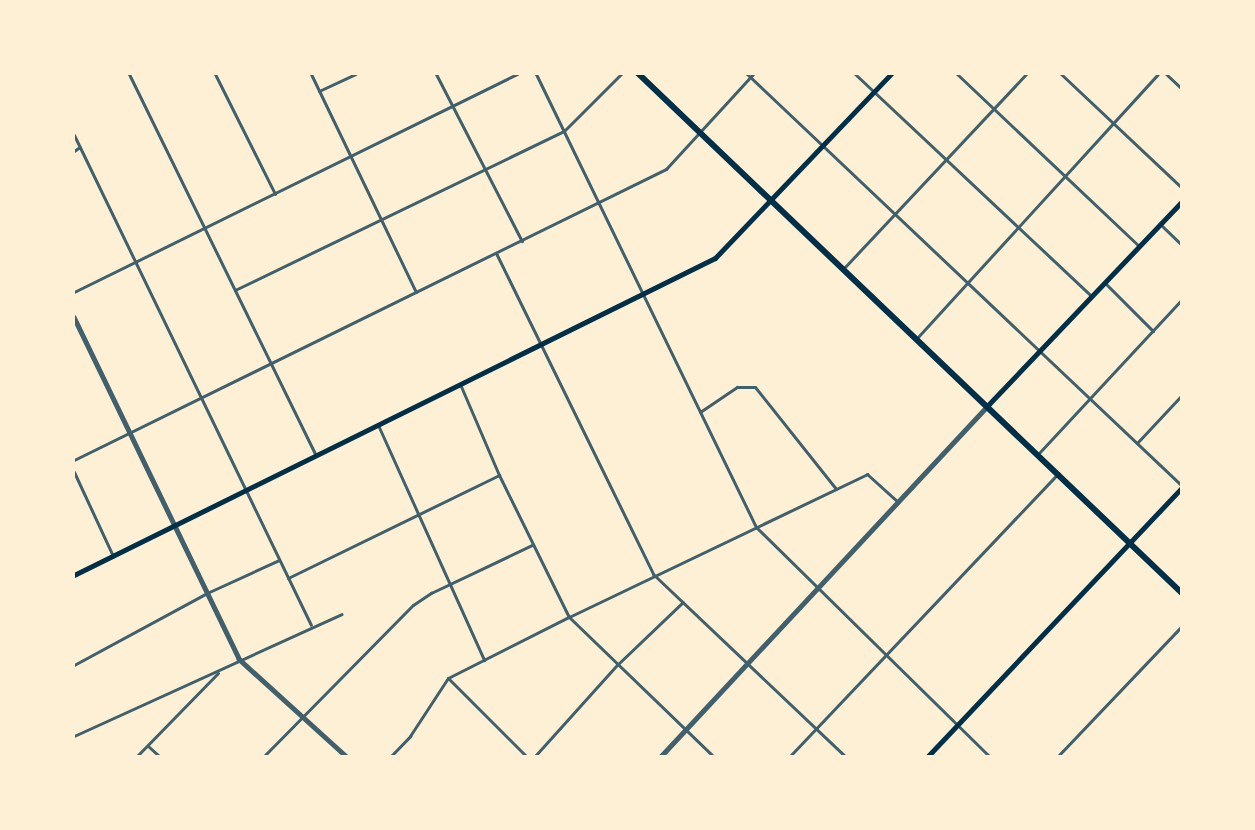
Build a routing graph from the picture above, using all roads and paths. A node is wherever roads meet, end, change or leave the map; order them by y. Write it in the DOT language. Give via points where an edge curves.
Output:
graph roads {
  1 [pos="129,74"];
  2 [pos="215,74"];
  3 [pos="311,74"];
  4 [pos="355,74"];
  5 [pos="436,74"];
  6 [pos="517,74"];
  7 [pos="536,74"];
  8 [pos="621,74"];
  9 [pos="639,74"];
  10 [pos="855,74"];
  11 [pos="890,74"];
  12 [pos="957,74"];
  13 [pos="1026,74"];
  14 [pos="1061,74"];
  15 [pos="1158,74"];
  16 [pos="1166,74"];
  17 [pos="750,75"];
  18 [pos="1181,88"];
  19 [pos="319,91"];
  20 [pos="874,92"];
  21 [pos="453,106"];
  22 [pos="993,108"];
  23 [pos="1114,124"];
  24 [pos="564,131"];
  25 [pos="700,131"];
  26 [pos="74,135"];
  27 [pos="823,146"];
  28 [pos="80,147"];
  29 [pos="74,151"];
  30 [pos="350,157"];
  31 [pos="946,159"];
  32 [pos="485,170"];
  33 [pos="1066,178"];
  34 [pos="1181,187"];
  35 [pos="275,194"];
  36 [pos="772,201"];
  37 [pos="1181,202"];
  38 [pos="598,204"];
  39 [pos="896,214"];
  40 [pos="382,222"];
  41 [pos="1160,224"];
  42 [pos="1018,227"];
  43 [pos="205,228"];
  44 [pos="522,241"];
  45 [pos="1181,244"];
  46 [pos="1139,246"];
  47 [pos="496,253"];
  48 [pos="134,263"];
  49 [pos="844,268"];
  50 [pos="968,283"];
  51 [pos="1105,283"];
  52 [pos="236,290"];
  53 [pos="74,292"];
  54 [pos="416,292"];
  55 [pos="642,295"];
  56 [pos="1091,296"];
  57 [pos="1181,300"];
  58 [pos="74,317"];
  59 [pos="1153,331"];
  60 [pos="917,338"];
  61 [pos="542,344"];
  62 [pos="1040,351"];
  63 [pos="271,363"];
  64 [pos="460,384"];
  65 [pos="1181,396"];
  66 [pos="200,398"];
  67 [pos="1090,399"];
  68 [pos="988,405"];
  69 [pos="700,412"];
  70 [pos="378,425"];
  71 [pos="129,432"];
  72 [pos="1137,443"];
  73 [pos="1039,453"];
  74 [pos="316,455"];
  75 [pos="74,460"];
  76 [pos="74,472"];
  77 [pos="1059,473"];
  78 [pos="499,475"];
  79 [pos="1181,487"];
  80 [pos="836,489"];
  81 [pos="245,490"];
  82 [pos="897,501"];
  83 [pos="417,513"];
  84 [pos="174,525"];
  85 [pos="756,527"];
  86 [pos="1130,542"];
  87 [pos="532,545"];
  88 [pos="113,556"];
  89 [pos="279,560"];
  90 [pos="654,574"];
  91 [pos="74,575"];
  92 [pos="288,578"];
  93 [pos="448,585"];
  94 [pos="818,588"];
  95 [pos="1181,592"];
  96 [pos="207,593"];
  97 [pos="683,602"];
  98 [pos="342,614"];
  99 [pos="569,617"];
  100 [pos="311,626"];
  101 [pos="1181,627"];
  102 [pos="886,656"];
  103 [pos="239,659"];
  104 [pos="484,660"];
  105 [pos="617,664"];
  106 [pos="748,664"];
  107 [pos="74,665"];
  108 [pos="220,670"];
  109 [pos="448,678"];
  110 [pos="301,718"];
  111 [pos="957,725"];
  112 [pos="816,728"];
  113 [pos="685,730"];
  114 [pos="74,736"];
  115 [pos="148,746"];
  116 [pos="137,756"];
  117 [pos="159,756"];
  118 [pos="264,756"];
  119 [pos="346,756"];
  120 [pos="390,756"];
  121 [pos="526,756"];
  122 [pos="535,756"];
  123 [pos="661,756"];
  124 [pos="713,756"];
  125 [pos="790,756"];
  126 [pos="845,756"];
  127 [pos="928,756"];
  128 [pos="989,756"];
  129 [pos="1058,756"];
  1 -- 43 [label="street"];
  2 -- 35 [label="street"];
  3 -- 19 [label="street"];
  4 -- 19 [label="street"];
  5 -- 21 [label="street"];
  6 -- 21 [label="street"];
  7 -- 24 [label="street"];
  8 -- 24 [label="street"];
  9 -- 25 [label="main road"];
  10 -- 20 [label="street"];
  11 -- 20 [label="main road"];
  12 -- 22 [label="street"];
  13 -- 22 [label="street"];
  14 -- 23 [label="street"];
  15 -- 23 [label="street"];
  16 -- 18 [label="street"];
  17 -- 25 [label="street"];
  17 -- 27 [label="street"];
  19 -- 30 [label="street"];
  20 -- 27 [label="main road"];
  20 -- 31 [label="street"];
  21 -- 30 [label="street"];
  21 -- 32 [label="street"];
  22 -- 31 [label="street"];
  22 -- 33 [label="street"];
  23 -- 33 [label="street"];
  23 -- 34 [label="street"];
  24 -- 32 [label="street"];
  24 -- 38 [label="street"];
  25 -- 36 [label="main road"];
  25 -- 38 [label="street" via="666,169"];
  26 -- 28 [label="street"];
  27 -- 36 [label="main road"];
  27 -- 39 [label="street"];
  28 -- 29 [label="street"];
  28 -- 48 [label="street"];
  30 -- 35 [label="street"];
  30 -- 40 [label="street"];
  31 -- 39 [label="street"];
  31 -- 42 [label="street"];
  32 -- 40 [label="street"];
  32 -- 44 [label="street"];
  33 -- 42 [label="street"];
  33 -- 46 [label="street"];
  35 -- 43 [label="street"];
  36 -- 49 [label="main road"];
  36 -- 55 [label="main road" via="715,258"];
  37 -- 41 [label="main road"];
  38 -- 44 [label="street"];
  38 -- 55 [label="street"];
  39 -- 49 [label="street"];
  39 -- 50 [label="street"];
  40 -- 52 [label="street"];
  40 -- 54 [label="street"];
  41 -- 45 [label="street"];
  41 -- 46 [label="main road"];
  42 -- 50 [label="street"];
  42 -- 56 [label="street"];
  43 -- 48 [label="street"];
  43 -- 52 [label="street"];
  44 -- 47 [label="street"];
  46 -- 51 [label="main road"];
  47 -- 54 [label="street"];
  47 -- 61 [label="street"];
  48 -- 53 [label="street"];
  48 -- 66 [label="street"];
  49 -- 60 [label="main road"];
  50 -- 60 [label="street"];
  50 -- 62 [label="street"];
  51 -- 56 [label="main road"];
  51 -- 59 [label="street"];
  52 -- 63 [label="street"];
  54 -- 63 [label="street"];
  55 -- 61 [label="main road"];
  55 -- 69 [label="street"];
  56 -- 62 [label="main road"];
  57 -- 59 [label="street"];
  58 -- 71 [label="street"];
  59 -- 67 [label="street"];
  60 -- 68 [label="main road"];
  61 -- 64 [label="main road"];
  61 -- 90 [label="street"];
  62 -- 67 [label="street"];
  62 -- 68 [label="main road"];
  63 -- 66 [label="street"];
  63 -- 74 [label="street"];
  64 -- 70 [label="main road"];
  64 -- 78 [label="street"];
  65 -- 72 [label="street"];
  66 -- 71 [label="street"];
  66 -- 81 [label="street"];
  67 -- 72 [label="street"];
  67 -- 73 [label="street"];
  68 -- 73 [label="main road"];
  68 -- 82 [label="street"];
  69 -- 80 [label="street" via="737,387 755,387"];
  69 -- 85 [label="street"];
  70 -- 74 [label="main road"];
  70 -- 83 [label="street"];
  71 -- 75 [label="street"];
  71 -- 84 [label="street"];
  72 -- 79 [label="street"];
  73 -- 77 [label="main road"];
  74 -- 81 [label="main road"];
  76 -- 88 [label="street"];
  77 -- 86 [label="main road"];
  77 -- 102 [label="street"];
  78 -- 83 [label="street"];
  78 -- 87 [label="street"];
  79 -- 86 [label="main road"];
  80 -- 82 [label="street" via="867,474"];
  80 -- 85 [label="street"];
  81 -- 84 [label="main road"];
  81 -- 89 [label="street"];
  82 -- 94 [label="street"];
  83 -- 92 [label="street"];
  83 -- 93 [label="street"];
  84 -- 88 [label="main road"];
  84 -- 96 [label="street"];
  85 -- 90 [label="street"];
  85 -- 94 [label="street"];
  86 -- 95 [label="main road"];
  86 -- 111 [label="main road"];
  87 -- 93 [label="street"];
  87 -- 99 [label="street"];
  88 -- 91 [label="main road"];
  89 -- 92 [label="street"];
  89 -- 96 [label="street"];
  90 -- 97 [label="street"];
  90 -- 99 [label="street"];
  92 -- 100 [label="street"];
  93 -- 104 [label="street"];
  93 -- 110 [label="street" via="413,605"];
  94 -- 102 [label="street"];
  94 -- 106 [label="street"];
  96 -- 103 [label="street"];
  96 -- 107 [label="street"];
  97 -- 105 [label="street"];
  97 -- 106 [label="street"];
  98 -- 100 [label="street"];
  99 -- 104 [label="street"];
  99 -- 105 [label="street"];
  100 -- 103 [label="street"];
  101 -- 129 [label="street"];
  102 -- 111 [label="street"];
  102 -- 112 [label="street"];
  103 -- 108 [label="street"];
  103 -- 110 [label="street"];
  104 -- 109 [label="street"];
  105 -- 113 [label="street"];
  105 -- 122 [label="street"];
  106 -- 112 [label="street"];
  106 -- 113 [label="street"];
  108 -- 114 [label="street"];
  108 -- 115 [label="street"];
  109 -- 120 [label="street" via="410,736"];
  109 -- 121 [label="street"];
  110 -- 118 [label="street"];
  110 -- 119 [label="street"];
  111 -- 127 [label="main road"];
  111 -- 128 [label="street"];
  112 -- 125 [label="street"];
  112 -- 126 [label="street"];
  113 -- 123 [label="street"];
  113 -- 124 [label="street"];
  115 -- 116 [label="street"];
  115 -- 117 [label="street"];
}
